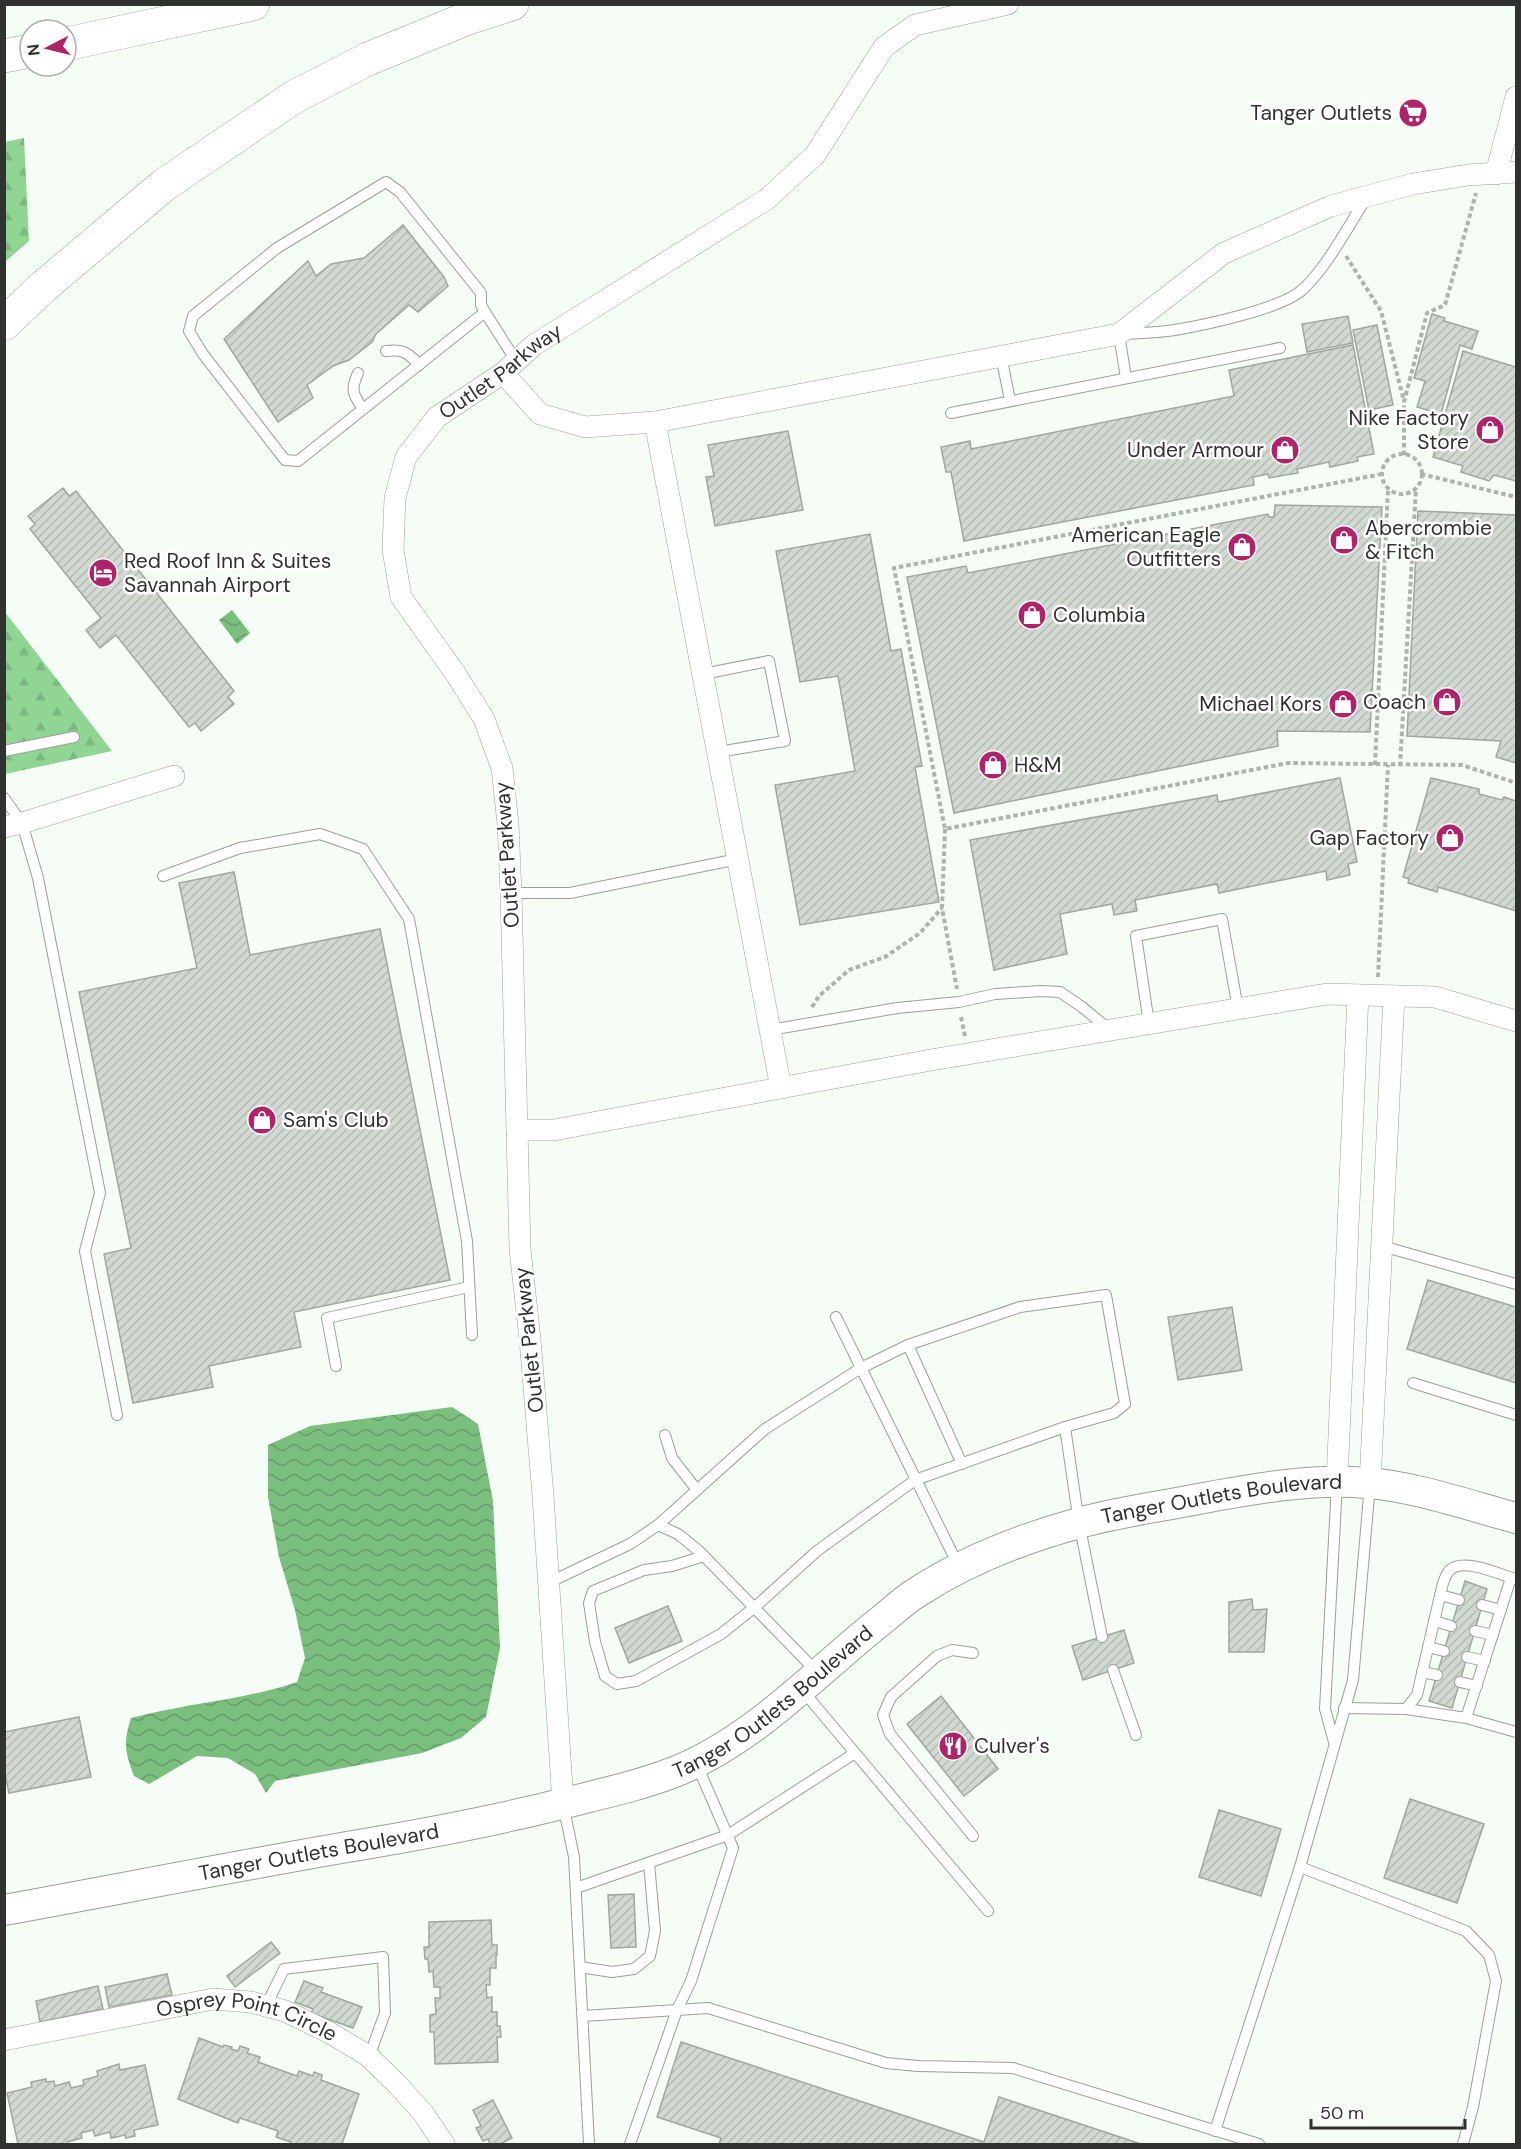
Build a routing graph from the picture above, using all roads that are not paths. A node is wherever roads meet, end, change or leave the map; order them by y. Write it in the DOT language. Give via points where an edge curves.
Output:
graph roads {
  1 [pos="253,4"];
  2 [pos="512,4"];
  3 [pos="1008,4"];
  4 [pos="78,41"];
  5 [pos="1516,97"];
  6 [pos="1498,174"];
  7 [pos="1367,196"];
  8 [pos="484,312"];
  9 [pos="4,324"];
  10 [pos="1119,334"];
  11 [pos="1280,348"];
  12 [pos="386,351"];
  13 [pos="1001,356"];
  14 [pos="419,364"];
  15 [pos="509,367"];
  16 [pos="358,373"];
  17 [pos="1126,378"];
  18 [pos="1010,400"];
  19 [pos="363,408"];
  20 [pos="951,413"];
  21 [pos="656,422"];
  22 [pos="703,674"];
  23 [pos="74,738"];
  24 [pos="4,751"];
  25 [pos="718,752"];
  26 [pos="174,776"];
  27 [pos="4,798"];
  28 [pos="13,825"];
  29 [pos="738,859"];
  30 [pos="163,876"];
  31 [pos="511,893"];
  32 [pos="1376,996"];
  33 [pos="1238,1009"];
  34 [pos="1516,1021"];
  35 [pos="1149,1024"];
  36 [pos="770,1030"];
  37 [pos="1110,1030"];
  38 [pos="781,1088"];
  39 [pos="517,1130"];
  40 [pos="1382,1246"];
  41 [pos="1516,1284"];
  42 [pos="469,1287"];
  43 [pos="836,1317"];
  44 [pos="472,1335"];
  45 [pos="908,1345"];
  46 [pos="336,1366"];
  47 [pos="861,1368"];
  48 [pos="1413,1383"];
  49 [pos="117,1415"];
  50 [pos="1516,1415"];
  51 [pos="1065,1427"];
  52 [pos="665,1435"];
  53 [pos="962,1464"];
  54 [pos="915,1480"];
  55 [pos="1338,1482"];
  56 [pos="1370,1483"];
  57 [pos="697,1490"];
  58 [pos="1516,1518"];
  59 [pos="1079,1523"];
  60 [pos="658,1526"];
  61 [pos="704,1556"];
  62 [pos="960,1569"];
  63 [pos="1514,1578"];
  64 [pos="549,1582"];
  65 [pos="1440,1595"];
  66 [pos="1459,1600"];
  67 [pos="1482,1605"];
  68 [pos="755,1607"];
  69 [pos="1501,1610"];
  70 [pos="1434,1621"];
  71 [pos="1451,1626"];
  72 [pos="1475,1631"];
  73 [pos="1493,1635"];
  74 [pos="1102,1637"];
  75 [pos="1428,1647"];
  76 [pos="1444,1651"];
  77 [pos="973,1653"];
  78 [pos="1467,1657"];
  79 [pos="1485,1661"];
  80 [pos="1113,1670"];
  81 [pos="1422,1672"];
  82 [pos="1437,1676"];
  83 [pos="810,1681"];
  84 [pos="1460,1682"];
  85 [pos="1477,1686"];
  86 [pos="1344,1708"];
  87 [pos="1406,1708"];
  88 [pos="1466,1718"];
  89 [pos="1516,1732"];
  90 [pos="1136,1735"];
  91 [pos="1334,1743"];
  92 [pos="855,1753"];
  93 [pos="695,1762"];
  94 [pos="563,1803"];
  95 [pos="728,1835"];
  96 [pos="973,1836"];
  97 [pos="650,1863"];
  98 [pos="1300,1867"];
  99 [pos="576,1888"];
  100 [pos="4,1910"];
  101 [pos="988,1911"];
  102 [pos="580,1967"];
  103 [pos="266,2006"];
  104 [pos="677,2010"];
  105 [pos="582,2016"];
  106 [pos="4,2040"];
  107 [pos="369,2057"];
  108 [pos="1215,2131"];
  109 [pos="444,2145"];
  110 [pos="589,2145"];
  111 [pos="630,2145"];
  112 [pos="1259,2145"];
  113 [pos="1463,2145"];
  1 -- 4 [label="highway"];
  2 -- 9 [label="highway" via="368,58 294,97 164,185"];
  3 -- 15 [label="street, Outlet Parkway" via="915,25 884,46 815,155 767,199 534,345"];
  5 -- 6 [label="street"];
  6 -- 7 [label="street" via="1413,184"];
  7 -- 10 [label="street" via="1331,206 1224,253"];
  7 -- 10 [label="lane" via="1302,291 1271,307 1174,330"];
  8 -- 14 [label="lane"];
  8 -- 15 [label="lane"];
  8 -- 19 [label="lane" via="482,293 400,192 386,182 277,248 193,316 189,331 203,354 285,460 298,461"];
  10 -- 13 [label="street"];
  10 -- 17 [label="lane"];
  11 -- 17 [label="lane"];
  12 -- 14 [label="lane" via="400,350"];
  13 -- 18 [label="lane"];
  13 -- 21 [label="street"];
  14 -- 19 [label="lane"];
  15 -- 21 [label="street" via="540,414 585,427"];
  15 -- 31 [label="street, Outlet Parkway" via="437,417 406,458 395,498 393,550 401,597 484,719 502,768"];
  16 -- 19 [label="lane" via="354,395"];
  17 -- 18 [label="lane"];
  18 -- 20 [label="lane"];
  21 -- 22 [label="street"];
  22 -- 25 [label="street"];
  22 -- 25 [label="lane" via="769,661 785,741"];
  23 -- 24 [label="lane"];
  25 -- 29 [label="street"];
  26 -- 28 [label="street"];
  27 -- 28 [label="lane"];
  28 -- 49 [label="lane" via="38,878 100,1193 85,1251"];
  29 -- 31 [label="lane" via="570,893"];
  29 -- 36 [label="street"];
  30 -- 42 [label="lane" via="240,848 320,834 363,849 409,919 467,1241"];
  31 -- 39 [label="street, Outlet Parkway"];
  32 -- 33 [label="street" via="1327,994"];
  32 -- 34 [label="street" via="1435,997"];
  32 -- 40 [label="street"];
  32 -- 55 [label="street"];
  33 -- 35 [label="street"];
  33 -- 35 [label="lane" via="1222,919 1136,936"];
  35 -- 37 [label="street"];
  36 -- 37 [label="lane" via="897,1008 1041,991 1060,992"];
  36 -- 38 [label="street"];
  37 -- 38 [label="street"];
  38 -- 39 [label="street" via="554,1130"];
  39 -- 64 [label="street, Outlet Parkway" via="520,1249"];
  40 -- 41 [label="lane"];
  40 -- 56 [label="street"];
  42 -- 44 [label="lane"];
  42 -- 46 [label="lane" via="327,1318"];
  43 -- 47 [label="lane"];
  45 -- 47 [label="lane"];
  45 -- 51 [label="lane" via="1020,1307 1106,1295 1125,1404 1114,1413"];
  45 -- 53 [label="lane"];
  47 -- 54 [label="lane"];
  47 -- 57 [label="lane" via="765,1429"];
  48 -- 50 [label="lane"];
  51 -- 53 [label="lane"];
  51 -- 59 [label="lane"];
  52 -- 57 [label="lane" via="672,1458"];
  53 -- 54 [label="lane"];
  54 -- 62 [label="lane"];
  54 -- 68 [label="lane" via="817,1551"];
  55 -- 56 [label="street, Tanger Outlets Boulevard"];
  55 -- 59 [label="street, Tanger Outlets Boulevard" via="1238,1492"];
  55 -- 91 [label="lane" via="1325,1709"];
  56 -- 58 [label="street, Tanger Outlets Boulevard"];
  56 -- 86 [label="lane" via="1353,1680"];
  57 -- 60 [label="lane"];
  59 -- 62 [label="street, Tanger Outlets Boulevard"];
  59 -- 74 [label="lane"];
  60 -- 61 [label="lane" via="678,1534"];
  60 -- 64 [label="lane" via="630,1544"];
  61 -- 68 [label="lane"];
  61 -- 68 [label="lane" via="644,1570 593,1591 589,1603 605,1676 617,1684 636,1681 721,1634"];
  62 -- 83 [label="street, Tanger Outlets Boulevard" via="914,1594"];
  63 -- 65 [label="lane" via="1467,1564 1457,1566 1448,1571"];
  63 -- 69 [label="lane"];
  64 -- 94 [label="street, Outlet Parkway"];
  65 -- 66 [label="lane"];
  65 -- 70 [label="lane"];
  67 -- 69 [label="lane"];
  68 -- 83 [label="lane"];
  69 -- 73 [label="lane"];
  70 -- 71 [label="lane"];
  70 -- 75 [label="lane"];
  72 -- 73 [label="lane"];
  73 -- 79 [label="lane"];
  75 -- 76 [label="lane"];
  75 -- 81 [label="lane"];
  77 -- 96 [label="lane" via="952,1650 937,1656 891,1697 884,1715 890,1734"];
  78 -- 79 [label="lane"];
  79 -- 85 [label="lane"];
  80 -- 90 [label="lane"];
  81 -- 82 [label="lane"];
  81 -- 87 [label="lane" via="1417,1695"];
  83 -- 92 [label="lane"];
  83 -- 93 [label="street, Tanger Outlets Boulevard" via="750,1729"];
  84 -- 85 [label="lane"];
  85 -- 88 [label="lane"];
  86 -- 87 [label="lane"];
  86 -- 91 [label="lane"];
  87 -- 88 [label="lane"];
  88 -- 89 [label="lane"];
  91 -- 98 [label="lane"];
  92 -- 95 [label="lane"];
  92 -- 101 [label="lane"];
  93 -- 94 [label="street, Tanger Outlets Boulevard" via="638,1785"];
  93 -- 95 [label="lane"];
  94 -- 99 [label="lane"];
  94 -- 100 [label="street, Tanger Outlets Boulevard" via="460,1827"];
  95 -- 97 [label="lane"];
  95 -- 104 [label="lane" via="733,1848 691,1981"];
  97 -- 99 [label="lane"];
  97 -- 102 [label="lane" via="655,1931 650,1956 634,1969 612,1972"];
  98 -- 108 [label="lane"];
  98 -- 113 [label="lane" via="1466,1931 1489,1955 1496,1981"];
  99 -- 102 [label="lane"];
  102 -- 105 [label="lane"];
  103 -- 106 [label="street, Osprey Point Circle" via="213,1999"];
  103 -- 107 [label="street, Osprey Point Circle" via="330,2033"];
  103 -- 107 [label="lane" via="284,1969 383,1957 385,2013"];
  104 -- 105 [label="lane"];
  104 -- 108 [label="lane" via="708,2008 885,2063 1013,2068"];
  104 -- 111 [label="lane"];
  105 -- 110 [label="lane"];
  107 -- 109 [label="street, Osprey Point Circle" via="411,2099"];
  108 -- 112 [label="lane"];
}
